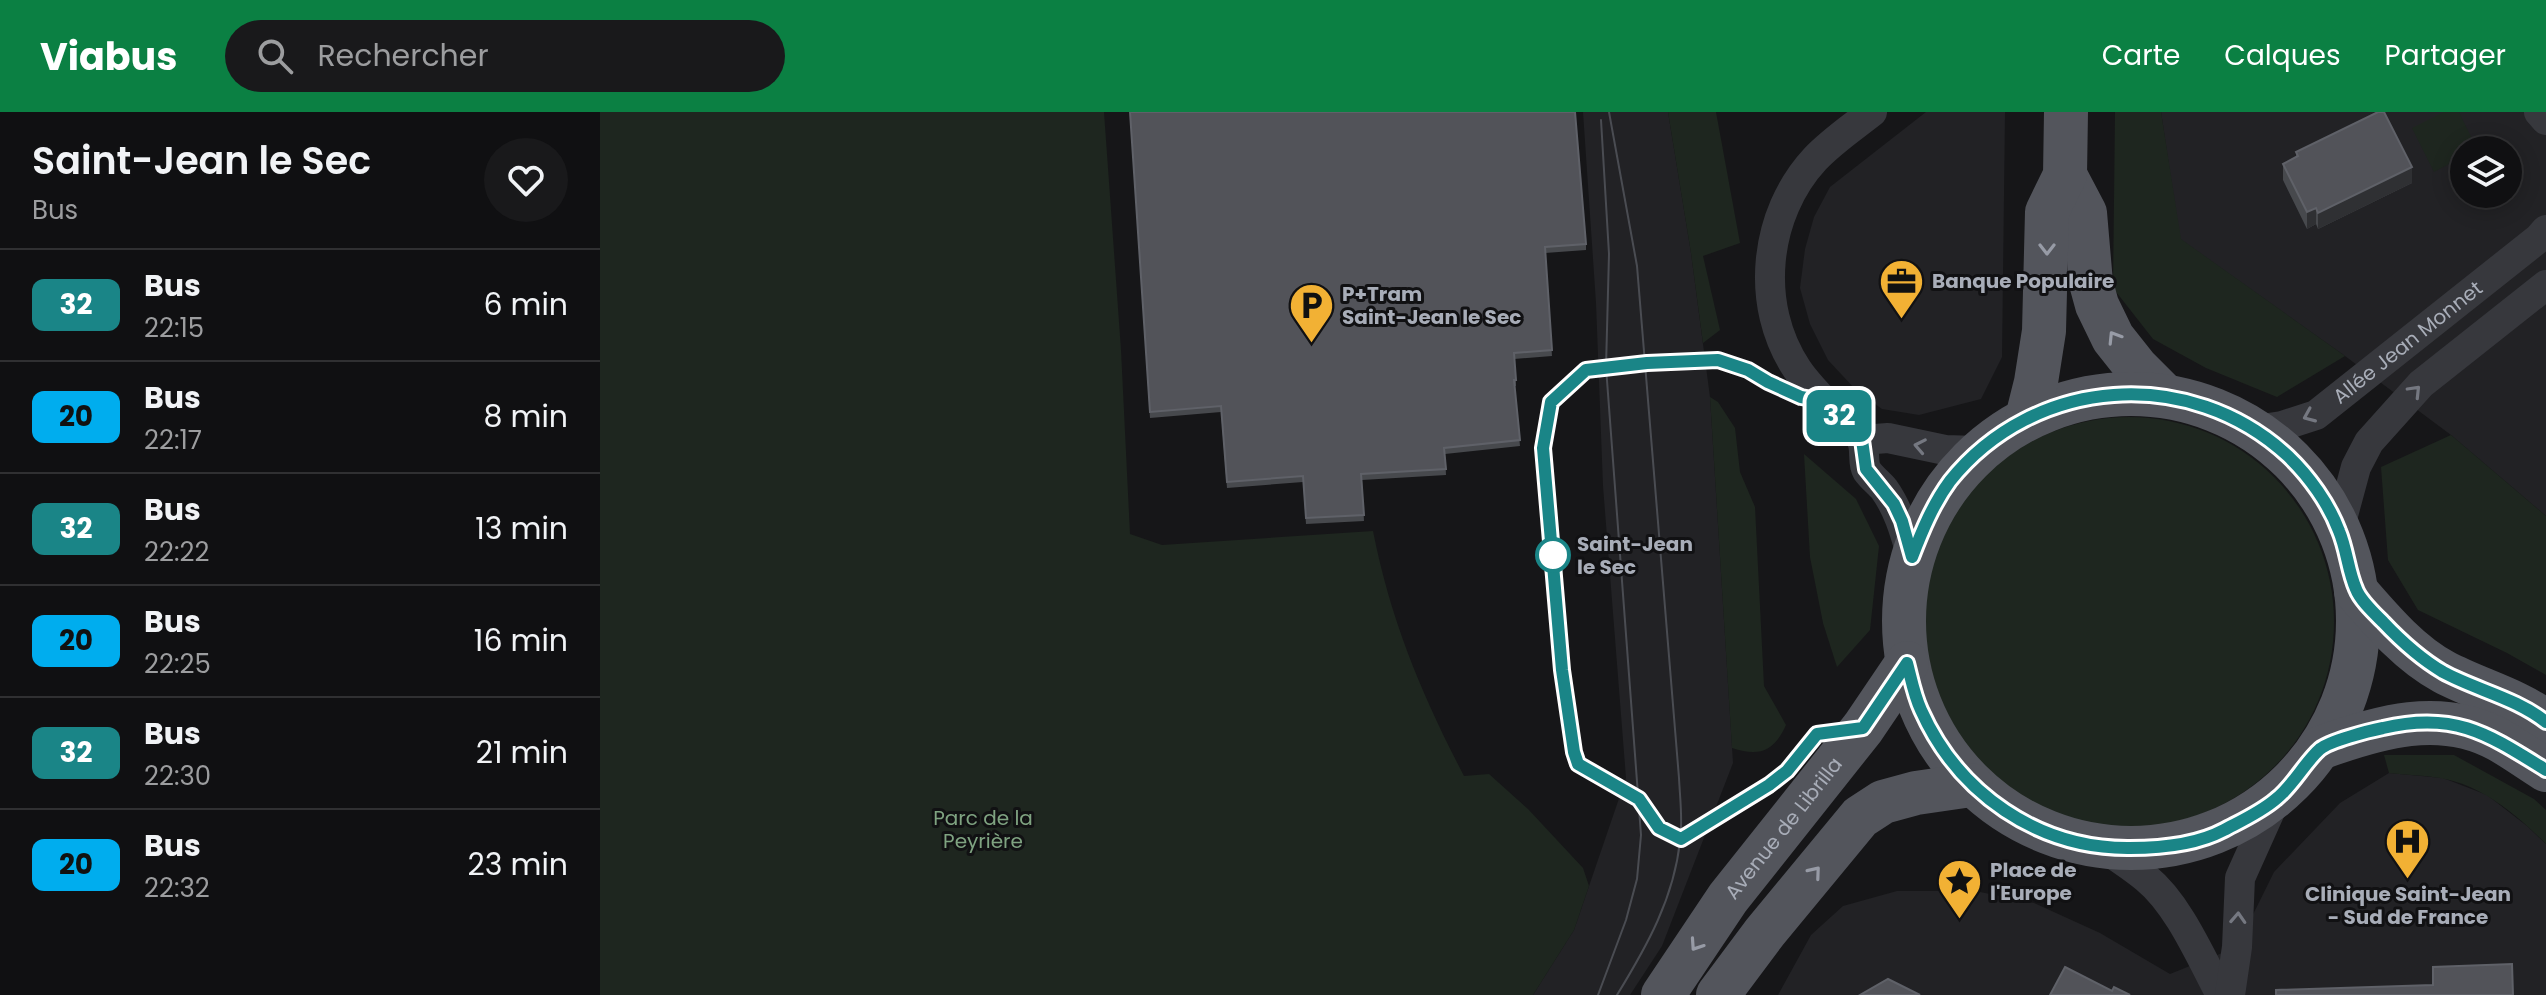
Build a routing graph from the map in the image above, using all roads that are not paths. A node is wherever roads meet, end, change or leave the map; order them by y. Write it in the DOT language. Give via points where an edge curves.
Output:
graph roads {
  1 [pos="1872,112"];
  2 [pos="2066,112"];
  3 [pos="2539,112"];
  4 [pos="2546,120"];
  5 [pos="2065,175"];
  6 [pos="2546,230"];
  7 [pos="2546,285"];
  8 [pos="2165,396"];
  9 [pos="2027,418"];
  10 [pos="2255,430"];
  11 [pos="1862,440"];
  12 [pos="1978,451"];
  13 [pos="2339,530"];
  14 [pos="1912,557"];
  15 [pos="2356,591"];
  16 [pos="1907,663"];
  17 [pos="2546,722"];
  18 [pos="2320,748"];
  19 [pos="2546,770"];
  20 [pos="1971,785"];
  21 [pos="2275,800"];
  22 [pos="2105,848"];
  23 [pos="1728,898"];
  24 [pos="1765,932"];
  25 [pos="1663,995"];
  26 [pos="1718,995"];
  27 [pos="2221,995"];
  28 [pos="2230,995"];
  1 -- 11 [label="street" via="1800,178 1774,230 1770,284 1776,319 1798,370"];
  2 -- 5 [label="main road"];
  3 -- 4 [label="street"];
  8 -- 5 [label="main road, one-way" via="2113,338 2097,305 2085,213"];
  5 -- 9 [label="main road, one-way" via="2047,212 2044,331"];
  6 -- 10 [label="street, Allée Jean Monnet, one-way" via="2316,415"];
  13 -- 7 [label="street, Allée Jean Monnet, one-way" via="2356,467 2369,442 2421,384"];
  8 -- 9 [label="main road" via="2118,393 2086,398"];
  8 -- 10 [label="main road" via="2212,408"];
  9 -- 12 [label="main road"];
  10 -- 13 [label="main road" via="2289,457"];
  12 -- 11 [label="street, one-way" via="1888,438"];
  11 -- 14 [label="street" via="1866,469 1894,504"];
  12 -- 14 [label="main road" via="1950,482"];
  13 -- 15 [label="main road"];
  14 -- 16 [label="main road" via="1904,592"];
  15 -- 17 [label="main road" via="2383,622 2442,671"];
  15 -- 18 [label="main road" via="2357,646 2345,699"];
  16 -- 20 [label="main road" via="1920,708 1942,749"];
  16 -- 23 [label="main road, Avenue de Librilla" via="1863,728"];
  18 -- 19 [label="main road" via="2385,727 2421,722 2461,725 2497,739"];
  18 -- 21 [label="main road"];
  20 -- 22 [label="main road" via="2033,828"];
  24 -- 20 [label="main road, one-way" via="1860,817 1883,802"];
  21 -- 22 [label="main road" via="2220,832 2164,848"];
  28 -- 21 [label="street, one-way" via="2240,878"];
  22 -- 27 [label="street" via="2148,879 2168,903"];
  23 -- 24 [label="main road"];
  23 -- 25 [label="main road, Avenue de Librilla, one-way"];
  24 -- 26 [label="main road"];
}
